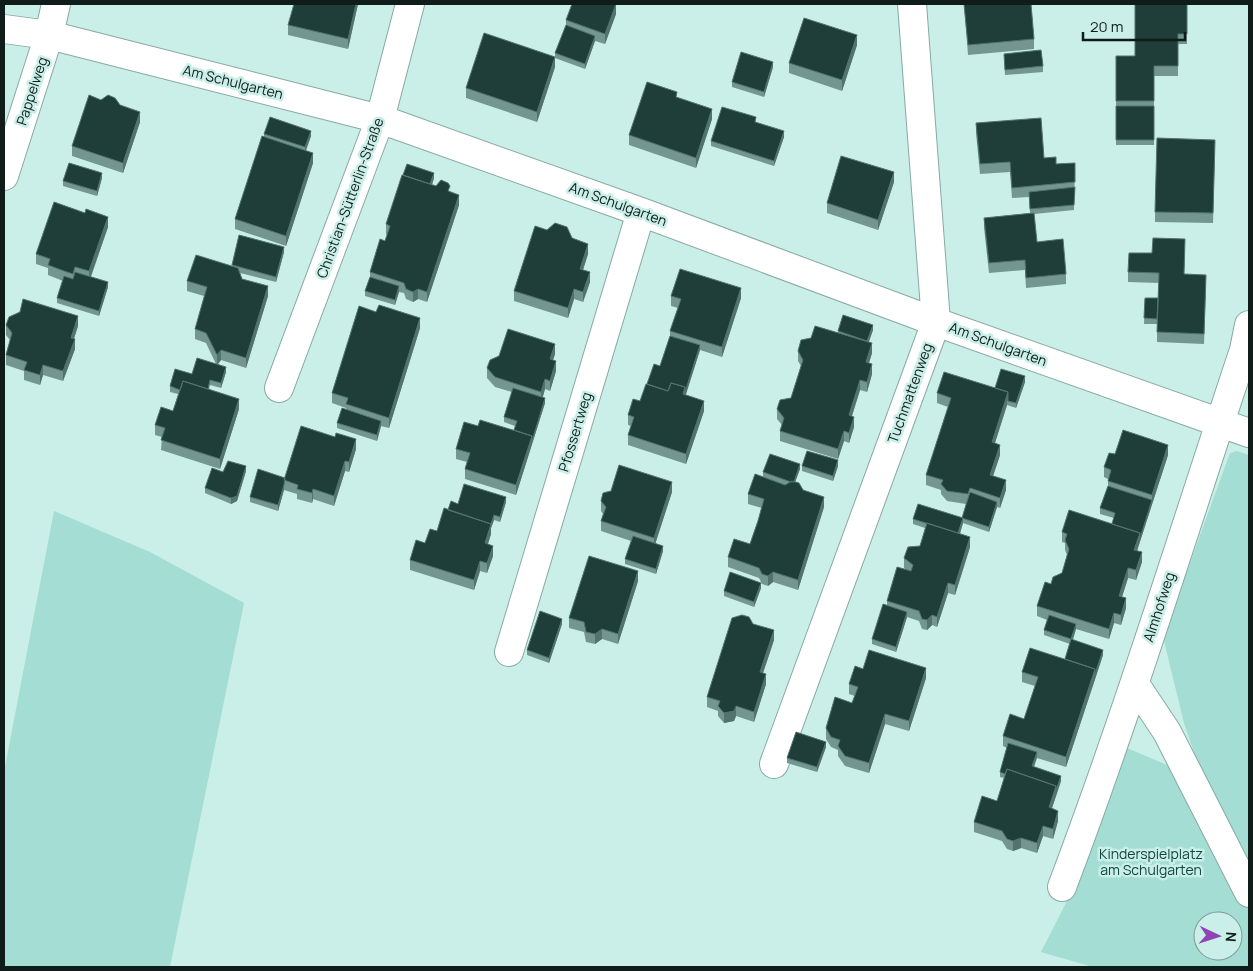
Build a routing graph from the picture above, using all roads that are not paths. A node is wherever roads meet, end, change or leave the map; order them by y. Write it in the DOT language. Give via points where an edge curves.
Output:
graph roads {
  1 [pos="56,4"];
  2 [pos="410,4"];
  3 [pos="912,4"];
  4 [pos="4,28"];
  5 [pos="49,35"];
  6 [pos="380,119"];
  7 [pos="4,176"];
  8 [pos="641,212"];
  9 [pos="936,322"];
  10 [pos="1249,325"];
  11 [pos="279,388"];
  12 [pos="1219,423"];
  13 [pos="1249,433"];
  14 [pos="509,652"];
  15 [pos="1135,684"];
  16 [pos="774,764"];
  17 [pos="1062,887"];
  18 [pos="1249,893"];
  1 -- 5 [label="street, Pappelweg"];
  2 -- 6 [label="street, Christian-Sütterlin-Straße"];
  3 -- 9 [label="street, Tuchmattenweg"];
  4 -- 5 [label="street, Am Schulgarten"];
  5 -- 6 [label="street, Am Schulgarten"];
  5 -- 7 [label="street, Pappelweg"];
  6 -- 8 [label="street, Am Schulgarten"];
  6 -- 11 [label="street, Christian-Sütterlin-Straße"];
  8 -- 9 [label="street, Am Schulgarten"];
  8 -- 14 [label="street, Pfossertweg"];
  9 -- 12 [label="street, Am Schulgarten"];
  9 -- 16 [label="street, Tuchmattenweg"];
  10 -- 12 [label="street, Almhofweg" via="1244,350"];
  12 -- 13 [label="street, Am Schulgarten"];
  12 -- 15 [label="street, Almhofweg"];
  15 -- 17 [label="street, Almhofweg"];
  15 -- 18 [label="street" via="1167,732"];
}
